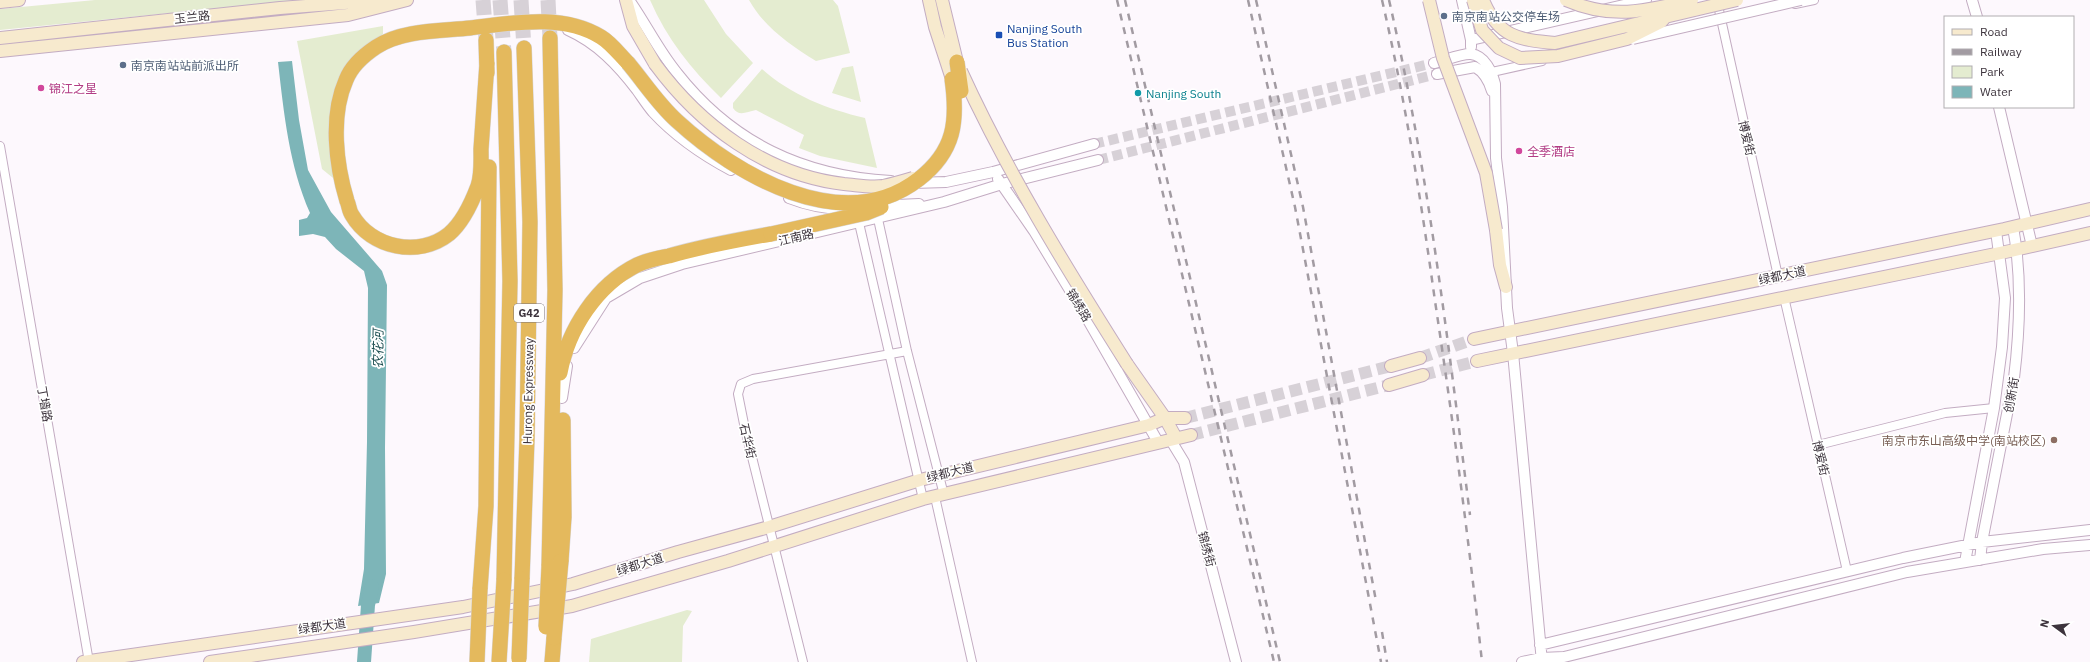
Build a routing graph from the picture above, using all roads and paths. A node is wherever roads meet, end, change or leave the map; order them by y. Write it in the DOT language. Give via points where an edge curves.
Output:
graph roads {
  1 [pos="19,0"];
  2 [pos="385,0"];
  3 [pos="407,0"];
  4 [pos="628,0"];
  5 [pos="929,0"];
  6 [pos="942,0"];
  7 [pos="1429,0"];
  8 [pos="1462,0"];
  9 [pos="1473,0"];
  10 [pos="1483,0"];
  11 [pos="1566,0"];
  12 [pos="1646,0"];
  13 [pos="1681,0"];
  14 [pos="1692,0"];
  15 [pos="1717,0"];
  16 [pos="1737,0"];
  17 [pos="1801,0"];
  18 [pos="1814,0"];
  19 [pos="1972,0"];
  20 [pos="0,2"];
  21 [pos="1977,16"];
  22 [pos="1721,21"];
  23 [pos="531,22"];
  24 [pos="0,38"];
  25 [pos="550,38"];
  26 [pos="486,40"];
  27 [pos="1471,40"];
  28 [pos="524,48"];
  29 [pos="1596,48"];
  30 [pos="0,51"];
  31 [pos="504,52"];
  32 [pos="1471,54"];
  33 [pos="957,62"];
  34 [pos="487,63"];
  35 [pos="1434,63"];
  36 [pos="1475,67"];
  37 [pos="1438,74"];
  38 [pos="1489,75"];
  39 [pos="952,79"];
  40 [pos="962,102"];
  41 [pos="1999,108"];
  42 [pos="956,142"];
  43 [pos="1094,144"];
  44 [pos="0,146"];
  45 [pos="1098,160"];
  46 [pos="928,171"];
  47 [pos="993,172"];
  48 [pos="1002,184"];
  49 [pos="507,186"];
  50 [pos="944,202"];
  51 [pos="2090,209"];
  52 [pos="878,218"];
  53 [pos="859,223"];
  54 [pos="2028,223"];
  55 [pos="2012,227"];
  56 [pos="1996,231"];
  57 [pos="2090,233"];
  58 [pos="2032,246"];
  59 [pos="2017,249"];
  60 [pos="2000,253"];
  61 [pos="1778,276"];
  62 [pos="1506,287"];
  63 [pos="1784,297"];
  64 [pos="1509,332"];
  65 [pos="1474,338"];
  66 [pos="907,351"];
  67 [pos="1513,353"];
  68 [pos="889,355"];
  69 [pos="1420,358"];
  70 [pos="1477,361"];
  71 [pos="1391,366"];
  72 [pos="1423,375"];
  73 [pos="1389,384"];
  74 [pos="562,398"];
  75 [pos="1994,408"];
  76 [pos="1166,418"];
  77 [pos="1185,418"];
  78 [pos="1149,425"];
  79 [pos="1191,435"];
  80 [pos="1173,438"];
  81 [pos="1158,442"];
  82 [pos="1818,445"];
  83 [pos="938,475"];
  84 [pos="920,480"];
  85 [pos="934,497"];
  86 [pos="486,506"];
  87 [pos="769,527"];
  88 [pos="2090,530"];
  89 [pos="1982,542"];
  90 [pos="774,545"];
  91 [pos="1968,545"];
  92 [pos="2090,545"];
  93 [pos="1980,560"];
  94 [pos="1965,562"];
  95 [pos="555,563"];
  96 [pos="1848,571"];
  97 [pos="549,639"];
  98 [pos="1540,645"];
  99 [pos="518,660"];
  100 [pos="1542,660"];
  101 [pos="87,662"];
  102 [pos="210,662"];
  103 [pos="477,662"];
  104 [pos="500,662"];
  105 [pos="544,662"];
  106 [pos="552,662"];
  107 [pos="803,662"];
  108 [pos="972,662"];
  109 [pos="1236,662"];
  110 [pos="1522,662"];
  1 -- 20 [label="main road"];
  2 -- 24 [label="main road, 玉兰路" via="280,8"];
  3 -- 30 [label="main road" via="348,15"];
  4 -- 46 [label="main road, bridge" via="633,26 654,64 683,98 710,123 753,154 806,177 864,186 883,186"];
  4 -- 47 [label="street" via="665,57 694,93 758,146 815,169 863,180 946,182"];
  5 -- 39 [label="main road"];
  6 -- 33 [label="main road"];
  7 -- 62 [label="main road, bridge" via="1443,58 1486,173 1500,265"];
  8 -- 27 [label="street"];
  9 -- 29 [label="main road, bridge" via="1482,30 1499,48 1520,58 1558,56"];
  10 -- 16 [label="main road, bridge" via="1494,20 1512,36 1555,43"];
  11 -- 14 [label="main road, bridge" via="1593,10 1631,13"];
  12 -- 27 [label="street"];
  13 -- 29 [label="main road, bridge" via="1662,22 1645,31"];
  15 -- 22 [label="street, 博爱街"];
  17 -- 29 [label="street, bridge"];
  18 -- 22 [label="street"];
  19 -- 21 [label="street"];
  22 -- 38 [label="street"];
  22 -- 61 [label="street, 博爱街"];
  23 -- 34 [label="highway" via="397,38 377,46 346,78 339,100 338,161 351,215 375,239 403,248 434,243 450,234 462,218 479,184"];
  23 -- 46 [label="highway, bridge" via="558,21 602,37 628,63 675,120 698,140 750,175 782,189 821,200 862,203 892,195 909,187"];
  23 -- 50 [label="street" via="568,29 586,39 616,65 652,111 680,139 758,185 811,206 842,210"];
  25 -- 95 [label="highway" via="555,290"];
  26 -- 34 [label="highway"];
  27 -- 32 [label="street"];
  28 -- 99 [label="highway, Hurong Expressway / G42, bridge" via="530,230 528,431"];
  31 -- 49 [label="highway, Hurong Expressway / G42"];
  32 -- 35 [label="street"];
  32 -- 36 [label="street"];
  32 -- 38 [label="street" via="1482,59"];
  33 -- 40 [label="highway, bridge"];
  33 -- 76 [label="main road, bridge" via="989,132 1026,200 1127,364"];
  34 -- 86 [label="highway" via="489,145"];
  36 -- 37 [label="street"];
  36 -- 38 [label="street"];
  38 -- 62 [label="street" via="1496,104 1496,158 1502,208"];
  39 -- 40 [label="highway, bridge"];
  39 -- 46 [label="highway, bridge" via="955,105 952,137 946,149"];
  40 -- 42 [label="highway" via="962,117"];
  41 -- 54 [label="street"];
  42 -- 46 [label="highway, bridge"];
  42 -- 74 [label="highway, bridge" via="942,170 931,181 894,203 866,212 701,247 638,264 613,279 588,308 568,344 559,381"];
  43 -- 47 [label="street"];
  44 -- 101 [label="street, 丁墙路"];
  45 -- 48 [label="street, 江南路"];
  47 -- 48 [label="street, 锦绣路"];
  48 -- 50 [label="street, 江南路"];
  48 -- 78 [label="street, 锦绣路" via="1061,276"];
  49 -- 86 [label="highway" via="498,276"];
  49 -- 104 [label="highway, Hurong Expressway / G42, bridge" via="510,289"];
  50 -- 52 [label="street, 江南路"];
  51 -- 54 [label="main road, 绿都大道"];
  52 -- 53 [label="street, 江南路"];
  52 -- 66 [label="street"];
  53 -- 68 [label="street"];
  53 -- 74 [label="street, 江南路" via="682,264 640,278 626,286 606,298 580,336 566,370"];
  54 -- 55 [label="main road, 绿都大道"];
  54 -- 58 [label="street"];
  55 -- 56 [label="main road, 绿都大道"];
  55 -- 59 [label="street, 创新街"];
  56 -- 60 [label="street, 创新街"];
  56 -- 61 [label="main road, 绿都大道"];
  57 -- 58 [label="main road, 绿都大道"];
  58 -- 59 [label="main road, 绿都大道"];
  59 -- 60 [label="main road, 绿都大道"];
  59 -- 89 [label="street, 创新街" via="2019,320 2015,372"];
  60 -- 63 [label="main road, 绿都大道"];
  60 -- 75 [label="street, 创新街" via="2005,298 2001,362"];
  61 -- 64 [label="main road, 绿都大道"];
  62 -- 64 [label="street"];
  63 -- 67 [label="main road, 绿都大道"];
  63 -- 82 [label="street, 博爱街"];
  64 -- 65 [label="main road, 绿都大道"];
  64 -- 67 [label="street"];
  66 -- 68 [label="street, 石华街"];
  66 -- 83 [label="street"];
  67 -- 70 [label="main road, 绿都大道"];
  67 -- 98 [label="street"];
  68 -- 84 [label="street"];
  68 -- 87 [label="street, 石华街" via="753,379 741,384 738,394"];
  69 -- 71 [label="main road"];
  72 -- 73 [label="main road"];
  74 -- 95 [label="highway" via="564,517"];
  75 -- 82 [label="street" via="1945,413"];
  75 -- 91 [label="street, 创新街"];
  76 -- 77 [label="main road, 绿都大道"];
  76 -- 78 [label="main road, 绿都大道"];
  76 -- 80 [label="main road"];
  78 -- 81 [label="street, 锦绣路"];
  78 -- 83 [label="main road, 绿都大道"];
  79 -- 80 [label="main road, 绿都大道"];
  80 -- 81 [label="main road, 绿都大道"];
  80 -- 109 [label="street, 锦绣街" via="1184,462"];
  81 -- 85 [label="main road, 绿都大道"];
  82 -- 96 [label="street, 博爱街"];
  83 -- 84 [label="main road, 绿都大道"];
  83 -- 85 [label="street"];
  84 -- 85 [label="street"];
  84 -- 87 [label="main road, 绿都大道"];
  85 -- 90 [label="main road, 绿都大道"];
  85 -- 108 [label="street"];
  86 -- 103 [label="highway, bridge"];
  87 -- 90 [label="street, 石华街"];
  87 -- 101 [label="main road, 绿都大道" via="573,584 463,607"];
  88 -- 89 [label="street"];
  89 -- 91 [label="street"];
  89 -- 93 [label="street, 创新街"];
  90 -- 102 [label="main road, 绿都大道" via="728,561 572,606"];
  90 -- 107 [label="street, 石华街"];
  91 -- 94 [label="street, 创新街"];
  91 -- 96 [label="street"];
  92 -- 93 [label="street" via="2043,549"];
  93 -- 94 [label="street"];
  94 -- 100 [label="street" via="1907,572 1564,657"];
  95 -- 97 [label="highway, bridge"];
  96 -- 98 [label="street"];
  97 -- 105 [label="highway"];
  97 -- 106 [label="highway"];
  98 -- 100 [label="street"];
  100 -- 110 [label="street"];
}
